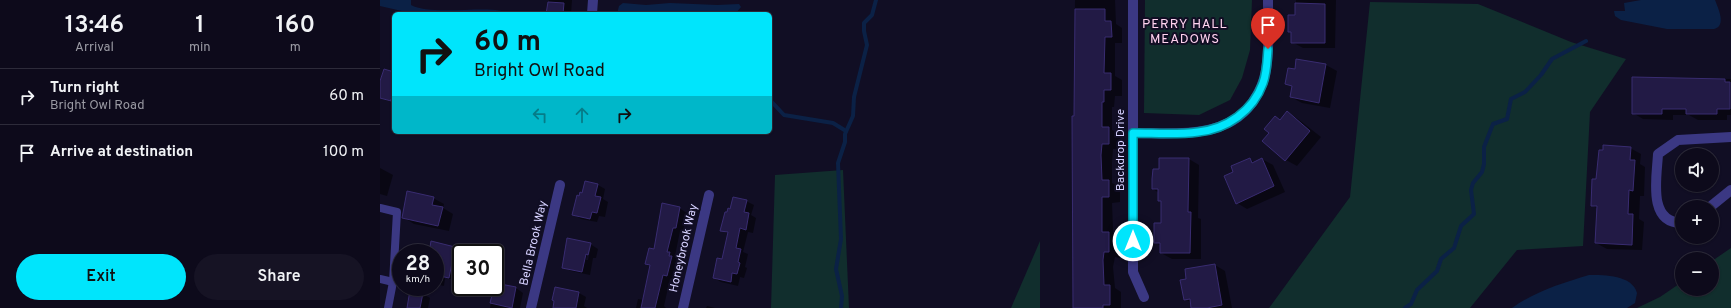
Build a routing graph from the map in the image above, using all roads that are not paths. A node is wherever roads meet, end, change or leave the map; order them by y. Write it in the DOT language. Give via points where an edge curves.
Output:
graph roads {
  1 [pos="593,0"];
  2 [pos="1133,0"];
  3 [pos="1268,0"];
  4 [pos="592,12"];
  5 [pos="1133,133"];
  6 [pos="1731,137"];
  7 [pos="560,185"];
  8 [pos="1731,190"];
  9 [pos="709,195"];
  10 [pos="1719,200"];
  11 [pos="380,208"];
  12 [pos="1675,221"];
  13 [pos="395,244"];
  14 [pos="380,279"];
  15 [pos="392,282"];
  16 [pos="392,287"];
  17 [pos="1144,297"];
  18 [pos="388,308"];
  19 [pos="532,308"];
  20 [pos="683,308"];
  1 -- 4 [label="street"];
  2 -- 5 [label="street, Backdrop Drive"];
  3 -- 5 [label="street" via="1264,82 1248,109 1235,120 1198,132"];
  5 -- 17 [label="street, Backdrop Drive" via="1133,272"];
  6 -- 12 [label="street" via="1678,140 1658,154 1656,197 1660,210 1669,220"];
  7 -- 19 [label="street, Bella Brook Way"];
  8 -- 10 [label="street"];
  9 -- 20 [label="street, Honeybrook Way"];
  11 -- 13 [label="lane" via="397,212"];
  14 -- 15 [label="lane"];
  16 -- 18 [label="lane"];
}
